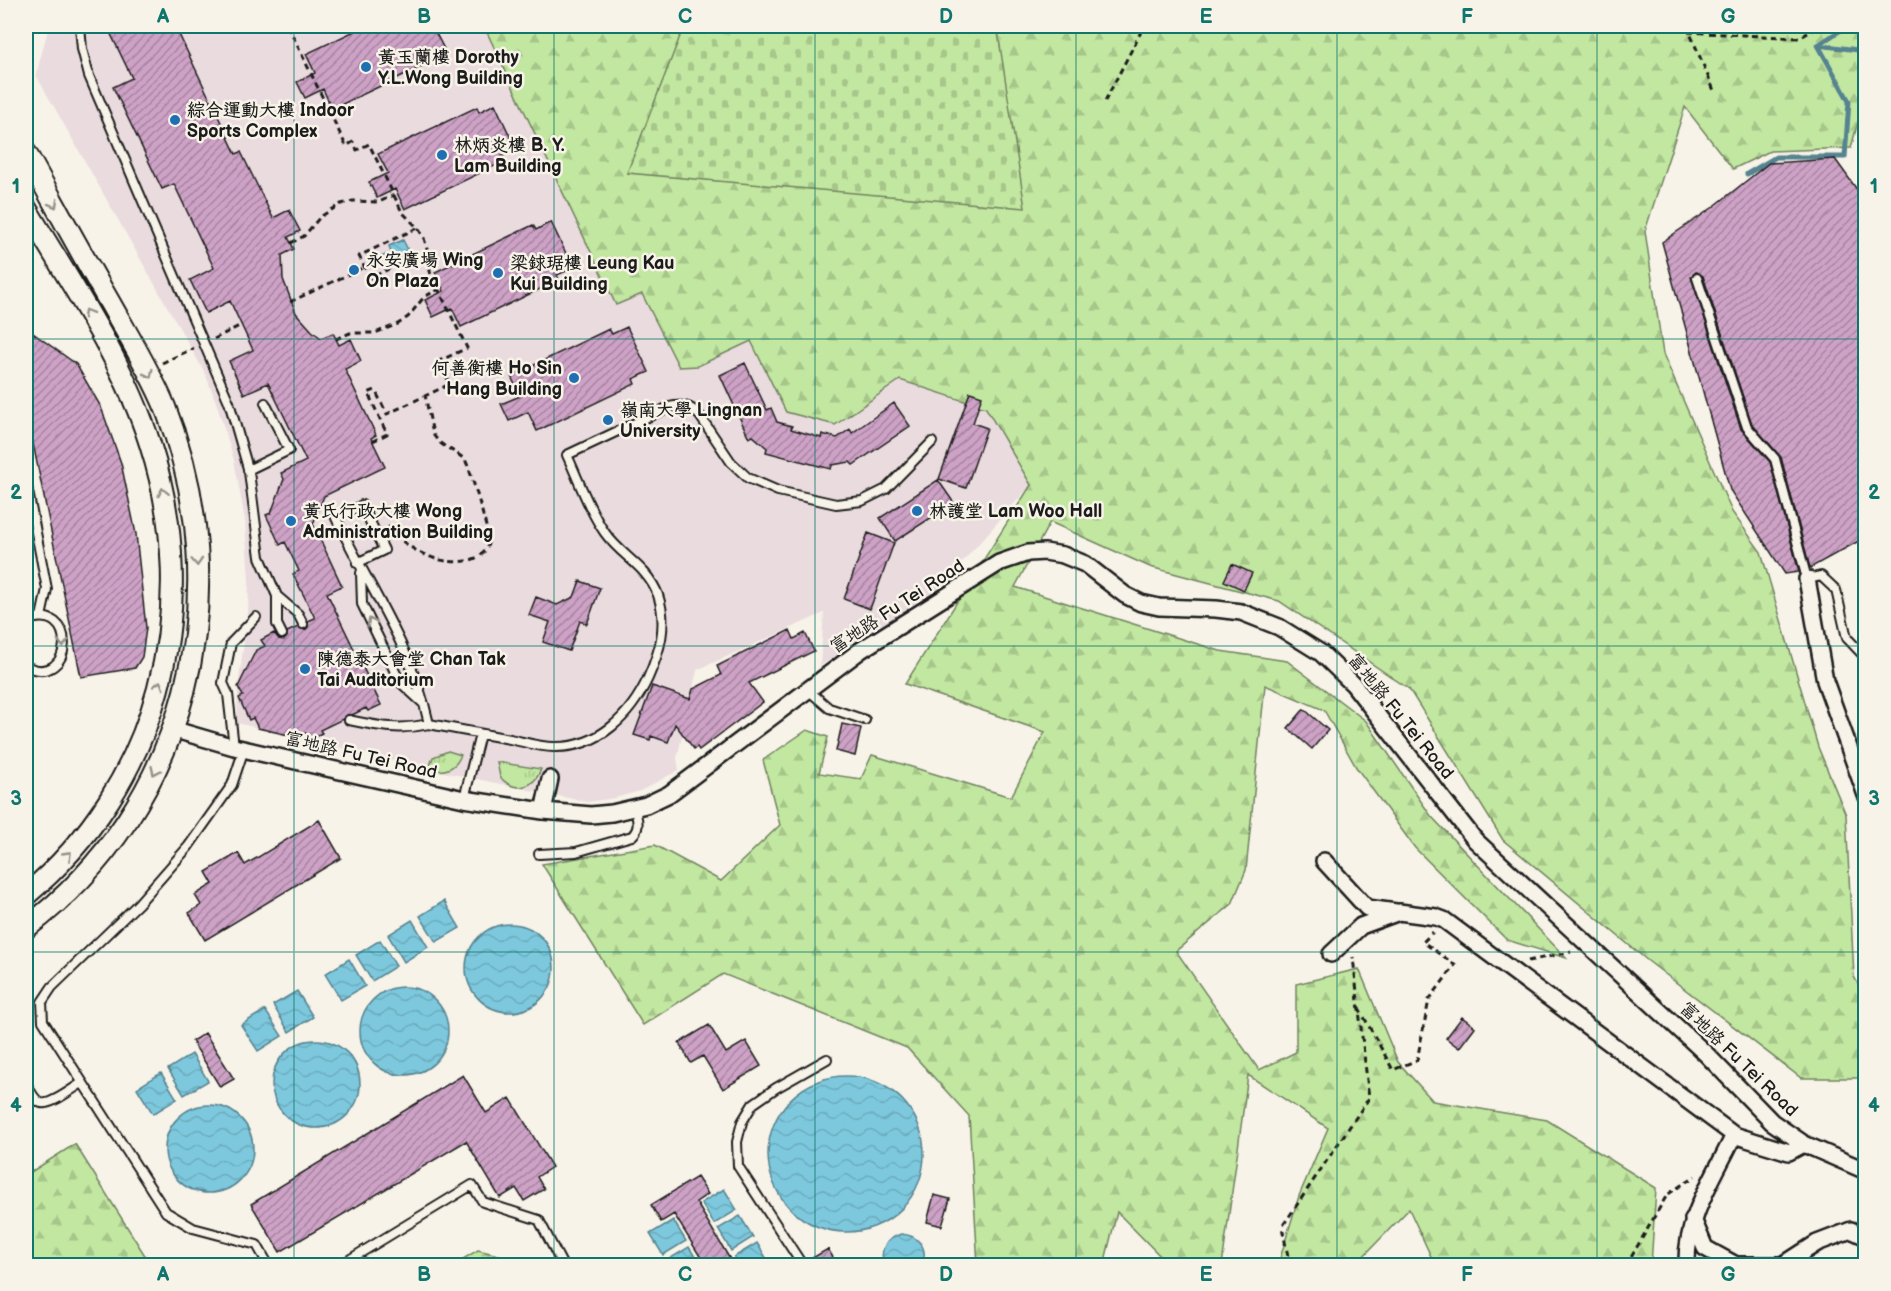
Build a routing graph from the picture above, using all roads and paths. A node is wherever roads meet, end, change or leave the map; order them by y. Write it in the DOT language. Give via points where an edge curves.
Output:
graph roads {
  1 [pos="80,26"];
  2 [pos="181,26"];
  3 [pos="196,26"];
  4 [pos="288,26"];
  5 [pos="1144,26"];
  6 [pos="1687,26"];
  7 [pos="1820,26"];
  8 [pos="1688,32"];
  9 [pos="26,91"];
  10 [pos="1715,93"];
  11 [pos="1105,101"];
  12 [pos="26,110"];
  13 [pos="26,153"];
  14 [pos="394,195"];
  15 [pos="26,208"];
  16 [pos="418,228"];
  17 [pos="291,243"];
  18 [pos="428,250"];
  19 [pos="364,267"];
  20 [pos="1698,278"];
  21 [pos="439,289"];
  22 [pos="290,302"];
  23 [pos="336,339"];
  24 [pos="425,396"];
  25 [pos="266,403"];
  26 [pos="373,441"];
  27 [pos="932,442"];
  28 [pos="248,470"];
  29 [pos="26,481"];
  30 [pos="386,524"];
  31 [pos="359,566"];
  32 [pos="1808,579"];
  33 [pos="277,596"];
  34 [pos="41,617"];
  35 [pos="256,617"];
  36 [pos="26,621"];
  37 [pos="303,624"];
  38 [pos="282,634"];
  39 [pos="1866,658"];
  40 [pos="26,666"];
  41 [pos="808,690"];
  42 [pos="425,705"];
  43 [pos="349,720"];
  44 [pos="865,720"];
  45 [pos="429,724"];
  46 [pos="172,729"];
  47 [pos="480,734"];
  48 [pos="239,748"];
  49 [pos="550,778"];
  50 [pos="1866,795"];
  51 [pos="464,799"];
  52 [pos="635,809"];
  53 [pos="543,811"];
  54 [pos="539,854"];
  55 [pos="1324,861"];
  56 [pos="26,895"];
  57 [pos="1399,912"];
  58 [pos="1444,920"];
  59 [pos="26,928"];
  60 [pos="1592,947"];
  61 [pos="1331,954"];
  62 [pos="1353,956"];
  63 [pos="1505,966"];
  64 [pos="1358,1006"];
  65 [pos="827,1059"];
  66 [pos="26,1083"];
  67 [pos="82,1083"];
  68 [pos="1734,1135"];
  69 [pos="1804,1144"];
  70 [pos="1866,1171"];
  71 [pos="1695,1176"];
  72 [pos="1693,1219"];
  73 [pos="1866,1237"];
  74 [pos="269,1266"];
  75 [pos="339,1266"];
  76 [pos="563,1266"];
  77 [pos="803,1266"];
  78 [pos="1290,1266"];
  79 [pos="1626,1266"];
  80 [pos="1687,1266"];
  1 -- 28 [label="lane" via="89,76 216,369"];
  2 -- 3 [label="path" via="183,31"];
  4 -- 14 [label="path" via="346,146 353,142 357,150 369,144"];
  5 -- 11 [label="path"];
  6 -- 8 [label="path"];
  7 -- 8 [label="path" via="1799,38"];
  8 -- 10 [label="path"];
  9 -- 12 [label="path" via="32,102"];
  13 -- 46 [label="main road, one-way" via="151,377 182,460 193,511 198,591 192,660"];
  14 -- 16 [label="path" via="402,212"];
  14 -- 17 [label="path" via="379,202 341,204"];
  56 -- 15 [label="main road, one-way" via="60,864 97,821 142,735 164,664 172,578 166,509 139,414 108,350"];
  16 -- 18 [label="path"];
  16 -- 19 [label="path" via="359,256"];
  18 -- 19 [label="path" via="370,278"];
  18 -- 21 [label="path" via="430,272"];
  19 -- 22 [label="path"];
  20 -- 32 [label="lane" via="1747,427 1775,459"];
  21 -- 23 [label="path" via="424,297 393,327"];
  21 -- 24 [label="path" via="466,348 439,361 450,384"];
  24 -- 26 [label="path" via="387,414 375,390 368,393 387,434"];
  24 -- 30 [label="path" via="436,439 464,459 471,471 488,534 486,547 470,561 440,561 414,549"];
  25 -- 28 [label="lane" via="289,450"];
  27 -- 47 [label="lane" via="886,489 862,501 836,504 778,491 748,478 731,462 700,416 686,406 669,407 567,455 605,532 653,584 661,609 660,647 636,701 618,723 594,738 554,747"];
  28 -- 33 [label="lane" via="260,557"];
  29 -- 34 [label="lane" via="46,590"];
  31 -- 31 [label="lane" via="336,518 362,505 384,550"];
  31 -- 42 [label="lane" via="415,675"];
  42 -- 31 [label="lane, one-way" via="400,682 362,604"];
  32 -- 39 [label="lane" via="1821,576 1836,590 1847,638"];
  32 -- 50 [label="street" via="1825,681"];
  33 -- 37 [label="lane" via="298,614"];
  33 -- 38 [label="lane" via="277,624"];
  34 -- 36 [label="lane"];
  34 -- 40 [label="lane, one-way" via="62,632 64,650 61,658 46,669"];
  35 -- 48 [label="lane" via="231,643 223,683"];
  41 -- 44 [label="lane" via="830,708"];
  41 -- 52 [label="street, 富地路 Fu Tei Road" via="684,784"];
  41 -- 60 [label="street, 富地路 Fu Tei Road" via="898,625 999,564 1028,552 1053,552 1078,561 1141,603 1229,610 1253,616 1309,644 1340,669 1475,840"];
  42 -- 45 [label="lane"];
  43 -- 45 [label="lane" via="390,729"];
  45 -- 47 [label="lane"];
  46 -- 48 [label="street, 富地路 Fu Tei Road"];
  46 -- 59 [label="main road, one-way" via="136,806 109,847 60,900"];
  47 -- 51 [label="lane"];
  48 -- 51 [label="street, 富地路 Fu Tei Road"];
  48 -- 67 [label="lane" via="232,785 188,847 138,904 52,987 42,1002 43,1021"];
  49 -- 53 [label="street"];
  51 -- 53 [label="street, 富地路 Fu Tei Road"];
  52 -- 53 [label="street, 富地路 Fu Tei Road" via="591,815"];
  52 -- 54 [label="lane" via="638,824 632,836 584,851"];
  55 -- 57 [label="street" via="1367,908"];
  57 -- 58 [label="street"];
  57 -- 61 [label="street" via="1361,926"];
  58 -- 63 [label="street"];
  58 -- 64 [label="path" via="1423,942 1455,965 1429,1000 1417,1060 1393,1070"];
  60 -- 63 [label="path"];
  60 -- 69 [label="street, 富地路 Fu Tei Road" via="1772,1122"];
  62 -- 64 [label="path"];
  63 -- 68 [label="street"];
  64 -- 78 [label="path" via="1370,1098 1282,1227"];
  65 -- 77 [label="lane" via="753,1104 742,1122 737,1142 738,1166"];
  66 -- 67 [label="lane" via="42,1103 50,1103"];
  67 -- 74 [label="lane" via="166,1212 193,1228 257,1245"];
  68 -- 69 [label="street" via="1789,1152"];
  68 -- 72 [label="street"];
  69 -- 70 [label="street, 富地路 Fu Tei Road"];
  71 -- 79 [label="path" via="1667,1195"];
  72 -- 73 [label="street" via="1705,1248 1736,1265 1782,1265 1817,1243 1851,1230"];
  72 -- 80 [label="street"];
  75 -- 76 [label="lane" via="472,1185 483,1202 539,1220"];
}
